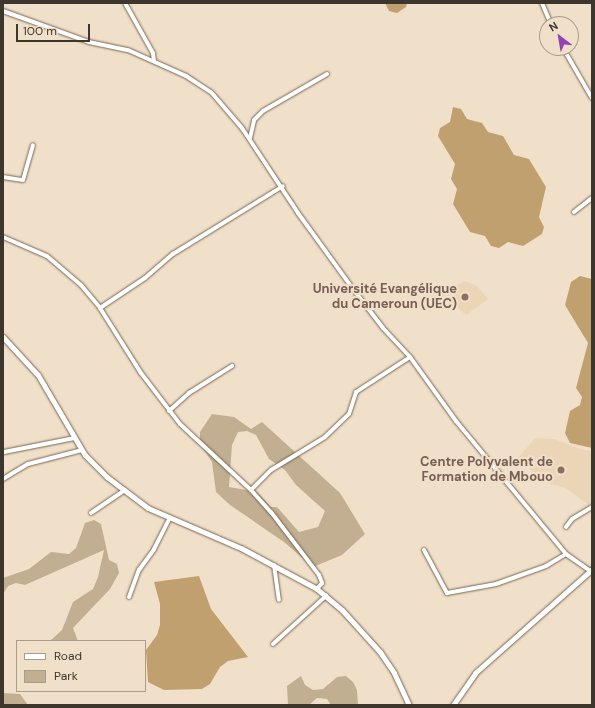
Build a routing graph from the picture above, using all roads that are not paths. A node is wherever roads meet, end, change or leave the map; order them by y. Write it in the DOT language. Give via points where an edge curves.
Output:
graph roads {
  1 [pos="125,3"];
  2 [pos="542,3"];
  3 [pos="3,11"];
  4 [pos="548,16"];
  5 [pos="567,56"];
  6 [pos="154,61"];
  7 [pos="327,74"];
  8 [pos="592,98"];
  9 [pos="250,138"];
  10 [pos="33,145"];
  11 [pos="3,178"];
  12 [pos="282,186"];
  13 [pos="592,198"];
  14 [pos="574,212"];
  15 [pos="3,238"];
  16 [pos="100,308"];
  17 [pos="3,337"];
  18 [pos="410,357"];
  19 [pos="232,366"];
  20 [pos="169,411"];
  21 [pos="75,438"];
  22 [pos="82,450"];
  23 [pos="4,452"];
  24 [pos="3,479"];
  25 [pos="125,490"];
  26 [pos="251,490"];
  27 [pos="592,507"];
  28 [pos="91,513"];
  29 [pos="169,519"];
  30 [pos="566,527"];
  31 [pos="424,550"];
  32 [pos="566,554"];
  33 [pos="274,565"];
  34 [pos="591,570"];
  35 [pos="317,589"];
  36 [pos="326,596"];
  37 [pos="129,597"];
  38 [pos="279,600"];
  39 [pos="274,644"];
  40 [pos="409,705"];
  41 [pos="453,705"];
  1 -- 6 [label="street" via="153,53"];
  2 -- 4 [label="street"];
  3 -- 6 [label="street" via="89,42 128,50"];
  5 -- 8 [label="street"];
  6 -- 9 [label="street" via="208,89"];
  7 -- 9 [label="street" via="263,111 254,120"];
  9 -- 12 [label="street"];
  10 -- 11 [label="street" via="23,180"];
  12 -- 16 [label="street" via="173,254 145,278"];
  12 -- 18 [label="street" via="298,213 353,288 383,328"];
  13 -- 14 [label="street"];
  15 -- 16 [label="street" via="52,260 81,285"];
  16 -- 20 [label="street" via="141,373"];
  17 -- 21 [label="street" via="38,375"];
  18 -- 26 [label="street" via="356,392 349,414 324,437 271,470"];
  18 -- 32 [label="street" via="456,421"];
  19 -- 20 [label="street" via="189,393"];
  20 -- 26 [label="street" via="210,454"];
  21 -- 22 [label="street"];
  21 -- 23 [label="street"];
  22 -- 24 [label="street" via="33,462"];
  22 -- 25 [label="street" via="90,461"];
  25 -- 28 [label="street"];
  25 -- 29 [label="street" via="148,508"];
  26 -- 35 [label="street" via="317,572 322,583"];
  27 -- 30 [label="street" via="572,519"];
  29 -- 33 [label="street" via="241,548"];
  29 -- 37 [label="street" via="154,549 139,570"];
  31 -- 32 [label="street" via="447,593 496,584 546,566"];
  32 -- 34 [label="street"];
  33 -- 35 [label="street"];
  33 -- 38 [label="street"];
  34 -- 41 [label="street" via="475,673"];
  35 -- 36 [label="street"];
  36 -- 39 [label="street"];
  36 -- 40 [label="street" via="342,610 386,661"];
}
